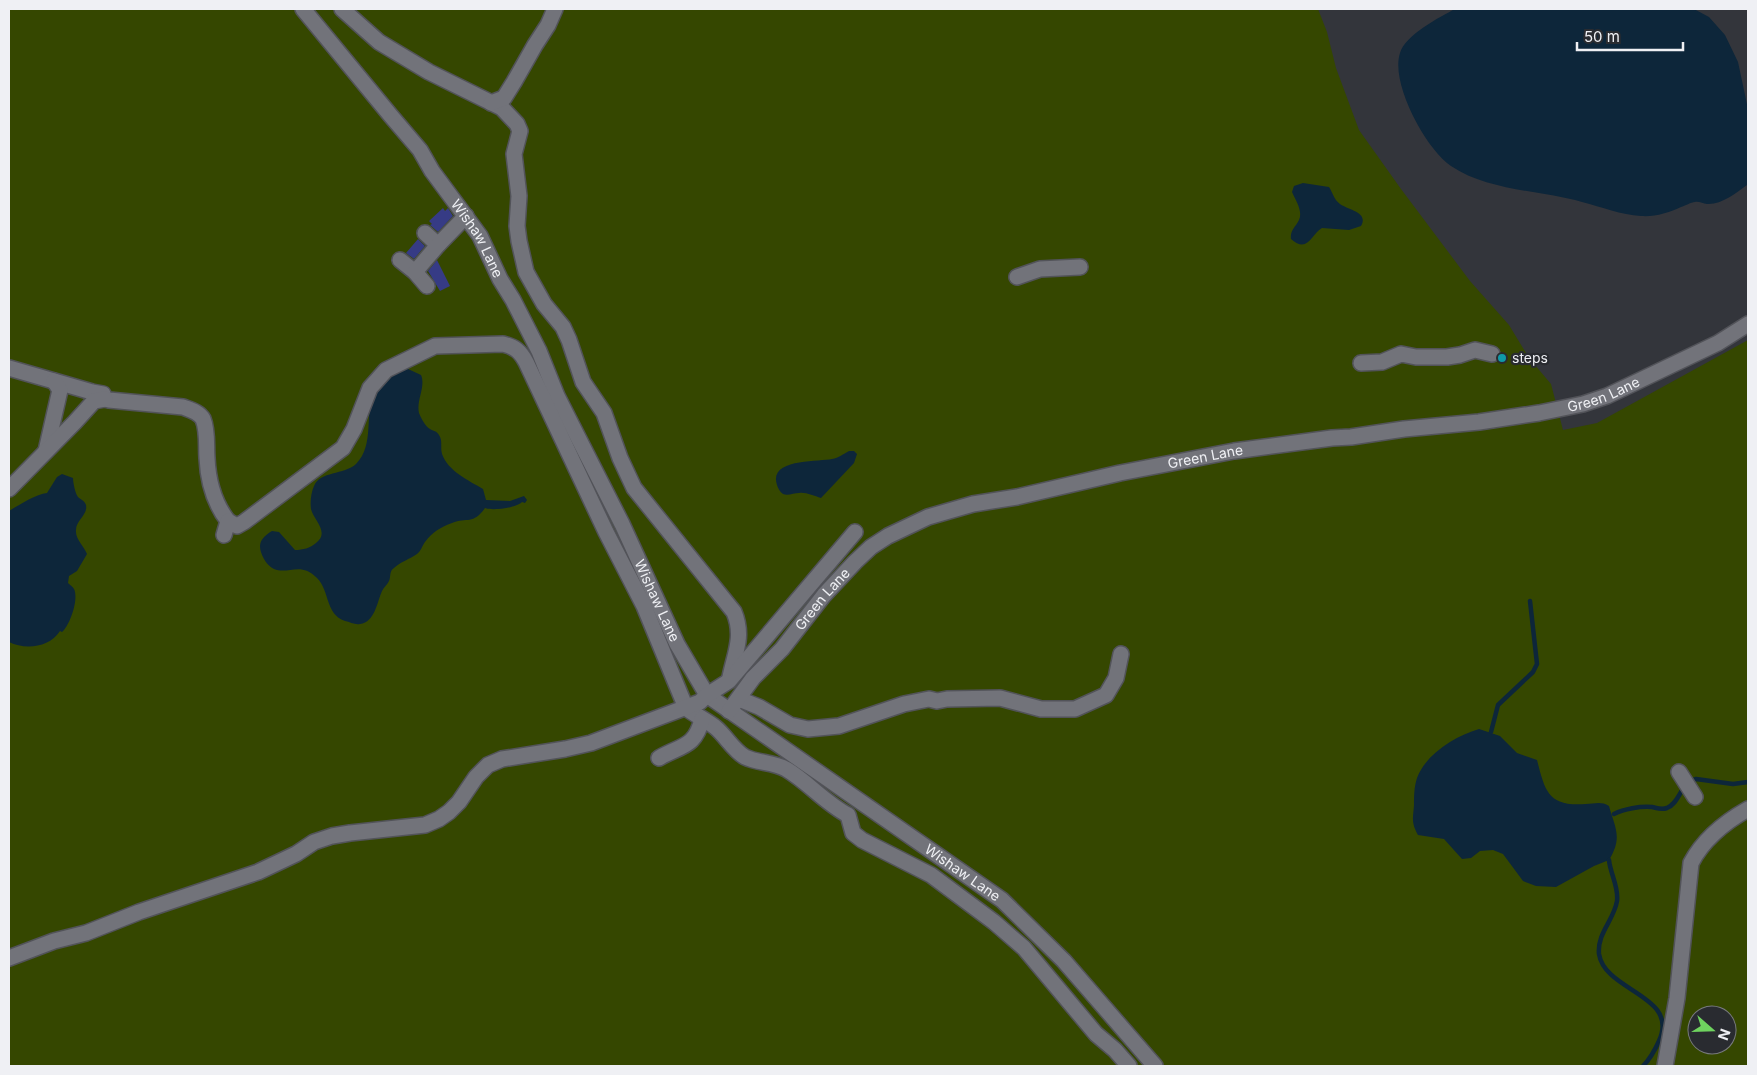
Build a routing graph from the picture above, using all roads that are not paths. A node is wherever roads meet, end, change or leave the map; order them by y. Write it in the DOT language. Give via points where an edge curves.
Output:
graph roads {
  1 [pos="304,9"];
  2 [pos="342,9"];
  3 [pos="555,9"];
  4 [pos="491,103"];
  5 [pos="466,216"];
  6 [pos="425,233"];
  7 [pos="438,244"];
  8 [pos="400,260"];
  9 [pos="1080,266"];
  10 [pos="415,272"];
  11 [pos="1017,277"];
  12 [pos="427,286"];
  13 [pos="1748,324"];
  14 [pos="1492,354"];
  15 [pos="1361,363"];
  16 [pos="9,368"];
  17 [pos="60,385"];
  18 [pos="97,397"];
  19 [pos="54,433"];
  20 [pos="9,489"];
  21 [pos="856,532"];
  22 [pos="1121,654"];
  23 [pos="729,681"];
  24 [pos="706,695"];
  25 [pos="739,699"];
  26 [pos="686,708"];
  27 [pos="729,711"];
  28 [pos="702,719"];
  29 [pos="659,758"];
  30 [pos="1679,772"];
  31 [pos="1695,797"];
  32 [pos="1748,809"];
  33 [pos="9,958"];
  34 [pos="1129,1066"];
  35 [pos="1155,1066"];
  36 [pos="1665,1066"];
  1 -- 5 [label="street, Wishaw Lane" via="407,133"];
  2 -- 4 [label="street" via="379,42"];
  3 -- 4 [label="street" via="504,98"];
  4 -- 23 [label="street" via="511,116 520,131 514,166 519,196 519,241 526,272 544,304 563,327 583,382 604,413 634,488 734,612 740,637"];
  5 -- 7 [label="street"];
  5 -- 24 [label="street, Wishaw Lane" via="513,300 622,524 676,644"];
  6 -- 7 [label="street"];
  7 -- 10 [label="street"];
  8 -- 10 [label="street"];
  9 -- 11 [label="street" via="1040,269"];
  10 -- 12 [label="street"];
  13 -- 25 [label="street, Green Lane" via="1718,343 1607,396 1574,406 1480,422 1234,451 980,502 928,517 888,536 855,562 824,595 782,649 752,678"];
  14 -- 15 [label="street" via="1475,350 1447,357 1401,354 1382,362"];
  16 -- 17 [label="street"];
  17 -- 18 [label="street"];
  17 -- 19 [label="street"];
  18 -- 19 [label="street"];
  18 -- 26 [label="street" via="183,407 199,415 206,433 210,484 218,506 232,523 280,497 343,448 370,388 386,370 435,346 513,346 526,362 644,606"];
  19 -- 20 [label="street" via="46,451"];
  21 -- 23 [label="street"];
  22 -- 25 [label="street" via="1116,678 1106,695 1075,709 1041,709 1000,698 929,699 839,726 808,730 790,725"];
  23 -- 24 [label="street"];
  24 -- 26 [label="street" via="700,702"];
  24 -- 27 [label="street, Wishaw Lane"];
  25 -- 27 [label="street, Green Lane"];
  26 -- 28 [label="street"];
  26 -- 33 [label="street" via="591,743 502,759 488,765 449,812 425,825 323,839 258,872"];
  27 -- 35 [label="street, Wishaw Lane" via="1002,900 1064,962"];
  28 -- 29 [label="street" via="695,738"];
  28 -- 34 [label="street" via="747,758 772,763 800,778 848,815 853,832 862,840 931,875 994,922 1024,948 1096,1034"];
  30 -- 31 [label="street"];
  32 -- 36 [label="street" via="1721,826 1691,863 1677,998"];
}
